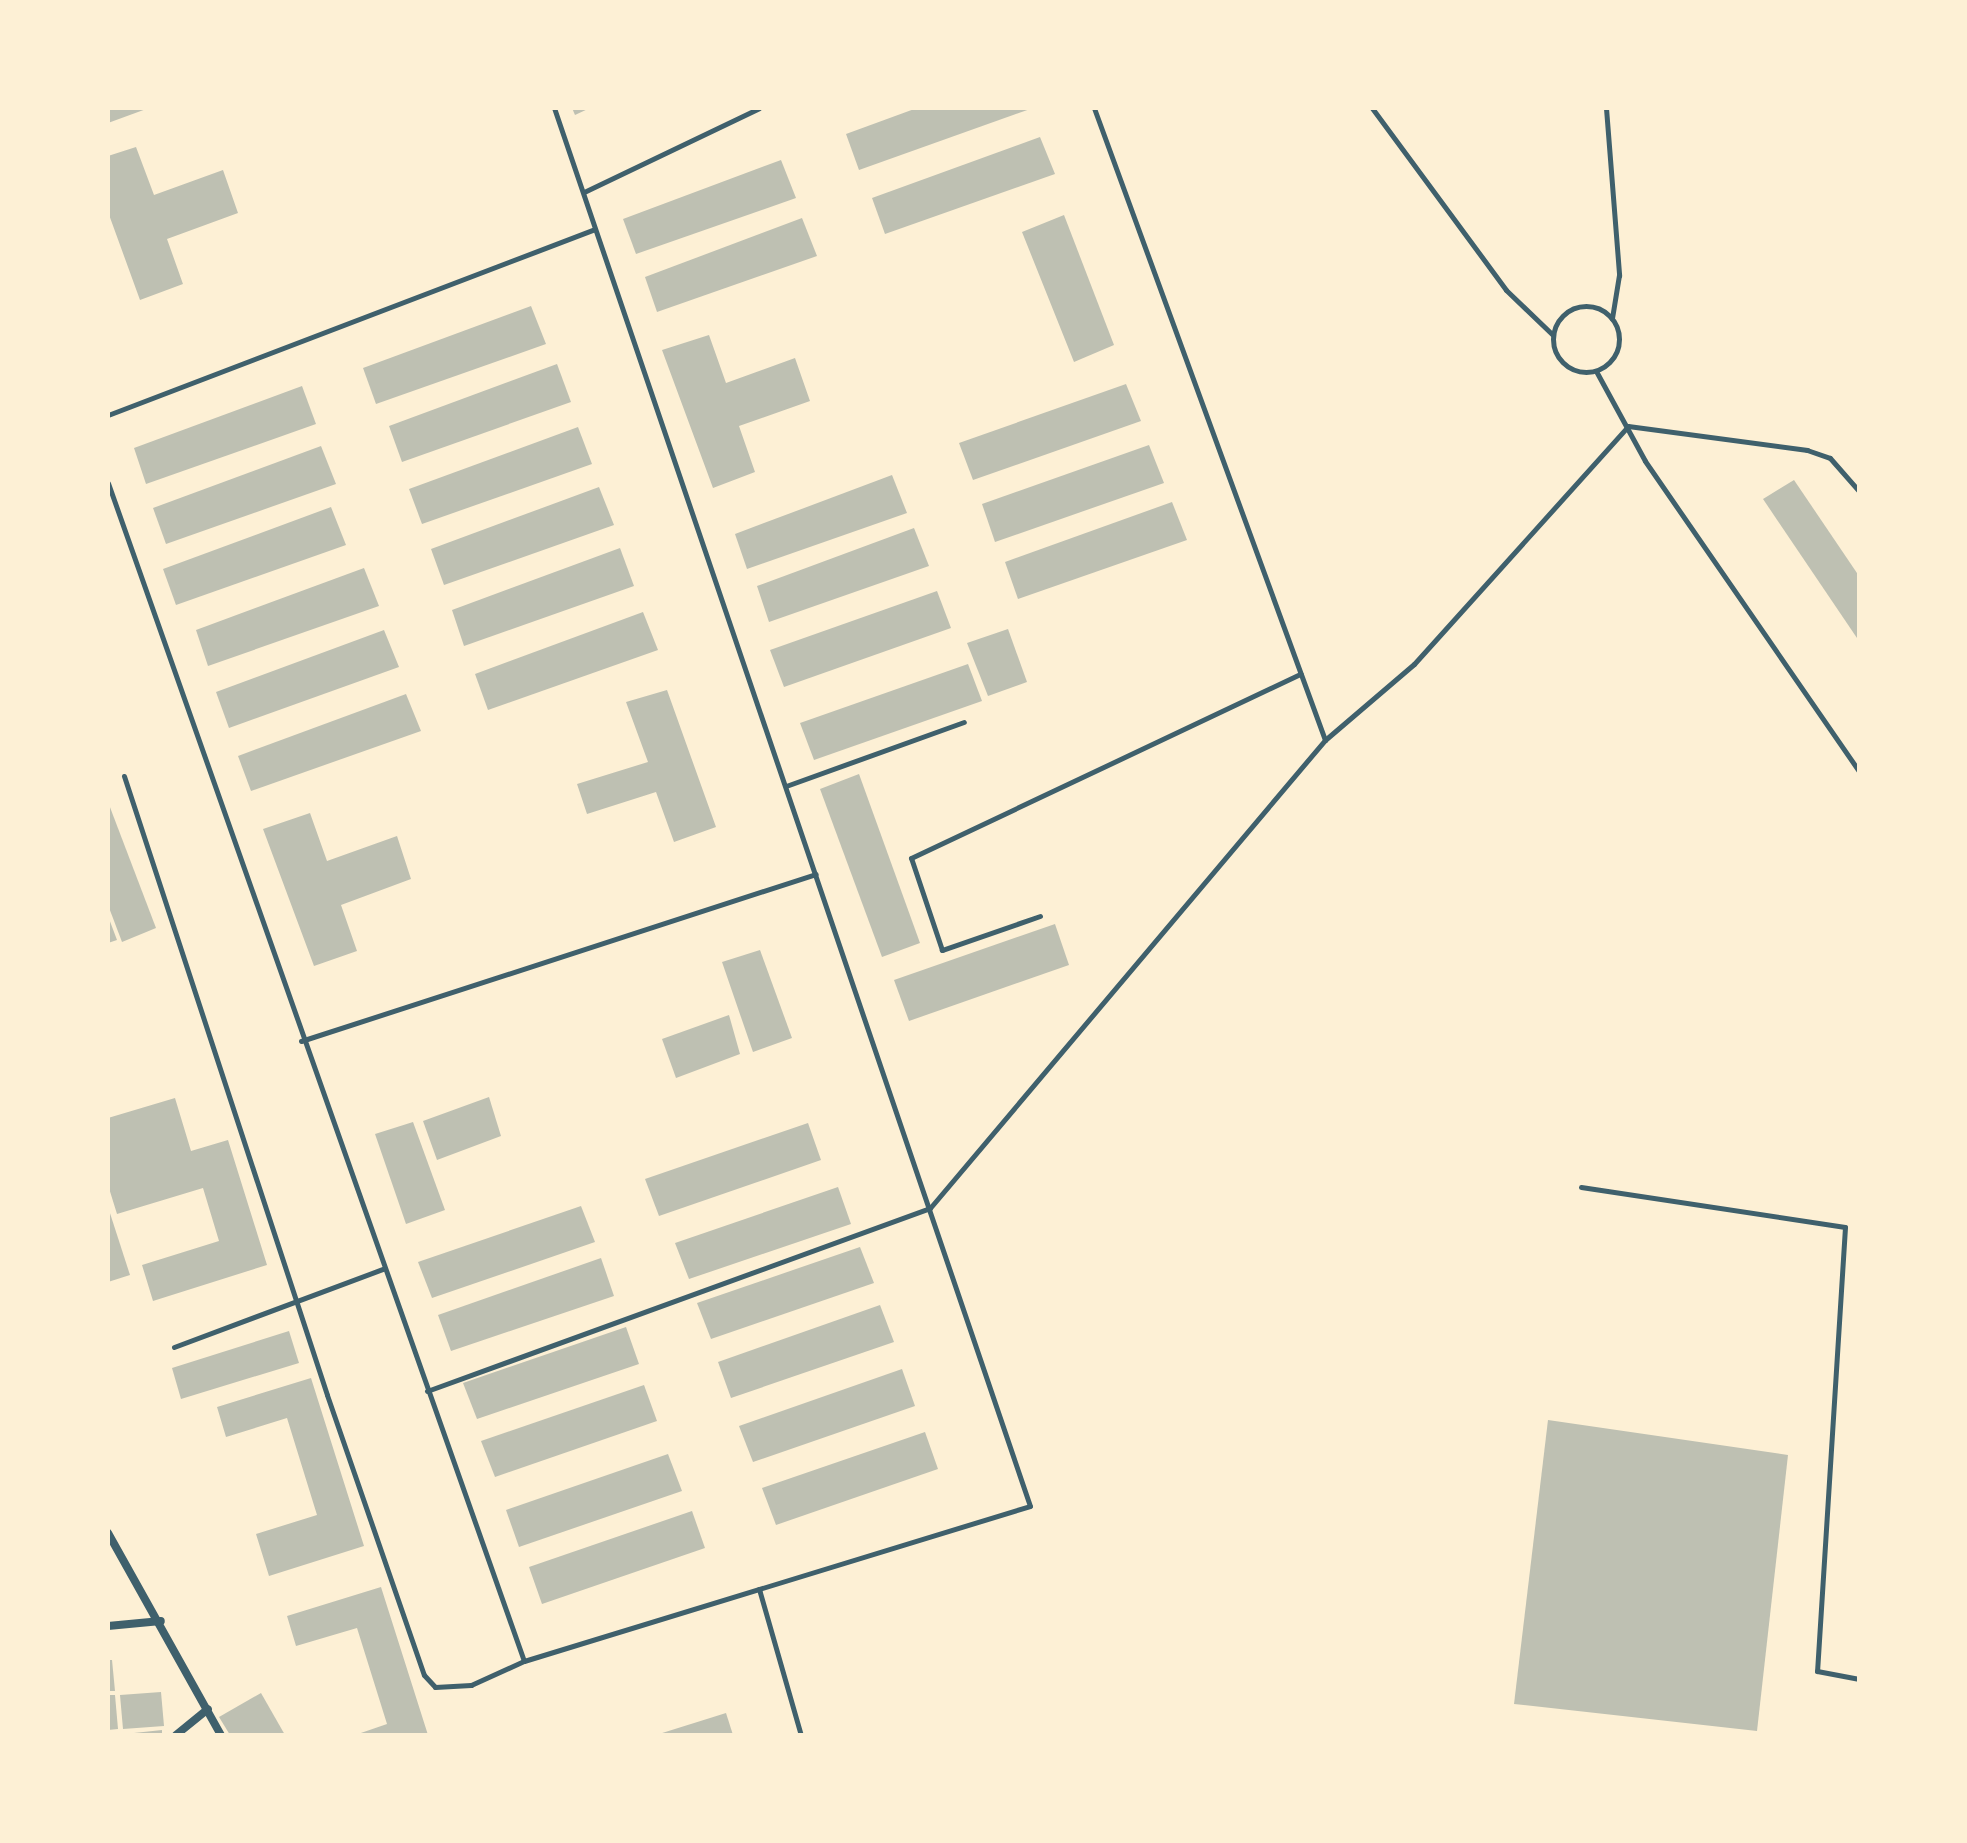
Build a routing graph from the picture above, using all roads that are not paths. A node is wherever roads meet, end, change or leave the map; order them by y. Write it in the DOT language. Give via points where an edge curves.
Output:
graph roads {
  1 [pos="554,108"];
  2 [pos="759,108"];
  3 [pos="1094,108"];
  4 [pos="1372,108"];
  5 [pos="1606,108"];
  6 [pos="584,192"];
  7 [pos="595,229"];
  8 [pos="1612,318"];
  9 [pos="1553,335"];
  10 [pos="1596,371"];
  11 [pos="108,415"];
  12 [pos="1628,426"];
  13 [pos="108,483"];
  14 [pos="1859,491"];
  15 [pos="1301,674"];
  16 [pos="964,722"];
  17 [pos="1325,740"];
  18 [pos="1859,771"];
  19 [pos="124,776"];
  20 [pos="786,786"];
  21 [pos="816,874"];
  22 [pos="1040,916"];
  23 [pos="301,1041"];
  24 [pos="1581,1187"];
  25 [pos="930,1208"];
  26 [pos="383,1269"];
  27 [pos="297,1302"];
  28 [pos="174,1347"];
  29 [pos="427,1391"];
  30 [pos="108,1533"];
  31 [pos="759,1589"];
  32 [pos="161,1621"];
  33 [pos="108,1626"];
  34 [pos="524,1661"];
  35 [pos="1859,1679"];
  36 [pos="208,1709"];
  37 [pos="176,1735"];
  38 [pos="221,1735"];
  39 [pos="801,1735"];
  1 -- 6 [label="lane"];
  2 -- 6 [label="lane"];
  3 -- 15 [label="lane"];
  4 -- 9 [label="lane" via="1506,290"];
  5 -- 8 [label="lane" via="1619,275"];
  6 -- 7 [label="lane"];
  7 -- 11 [label="lane"];
  7 -- 20 [label="lane"];
  8 -- 9 [label="lane" via="1582,306 1563,316"];
  8 -- 10 [label="lane" via="1618,348"];
  9 -- 10 [label="lane" via="1565,365"];
  10 -- 12 [label="lane"];
  12 -- 14 [label="lane" via="1807,450 1830,458"];
  12 -- 17 [label="lane" via="1414,664"];
  12 -- 18 [label="lane"];
  13 -- 23 [label="lane"];
  15 -- 17 [label="lane"];
  15 -- 22 [label="lane" via="911,858 942,950"];
  16 -- 20 [label="lane"];
  17 -- 25 [label="lane"];
  19 -- 27 [label="lane"];
  20 -- 21 [label="lane"];
  21 -- 23 [label="lane"];
  21 -- 25 [label="lane"];
  23 -- 26 [label="lane"];
  24 -- 35 [label="lane" via="1845,1227 1817,1671"];
  25 -- 29 [label="lane"];
  25 -- 31 [label="lane" via="1030,1506"];
  26 -- 27 [label="lane"];
  26 -- 29 [label="lane"];
  27 -- 28 [label="lane"];
  27 -- 34 [label="lane" via="424,1675 443,1689"];
  29 -- 34 [label="lane"];
  30 -- 32 [label="street"];
  31 -- 34 [label="lane"];
  31 -- 39 [label="lane"];
  32 -- 33 [label="street"];
  32 -- 36 [label="street"];
  36 -- 37 [label="street"];
  36 -- 38 [label="street"];
}
